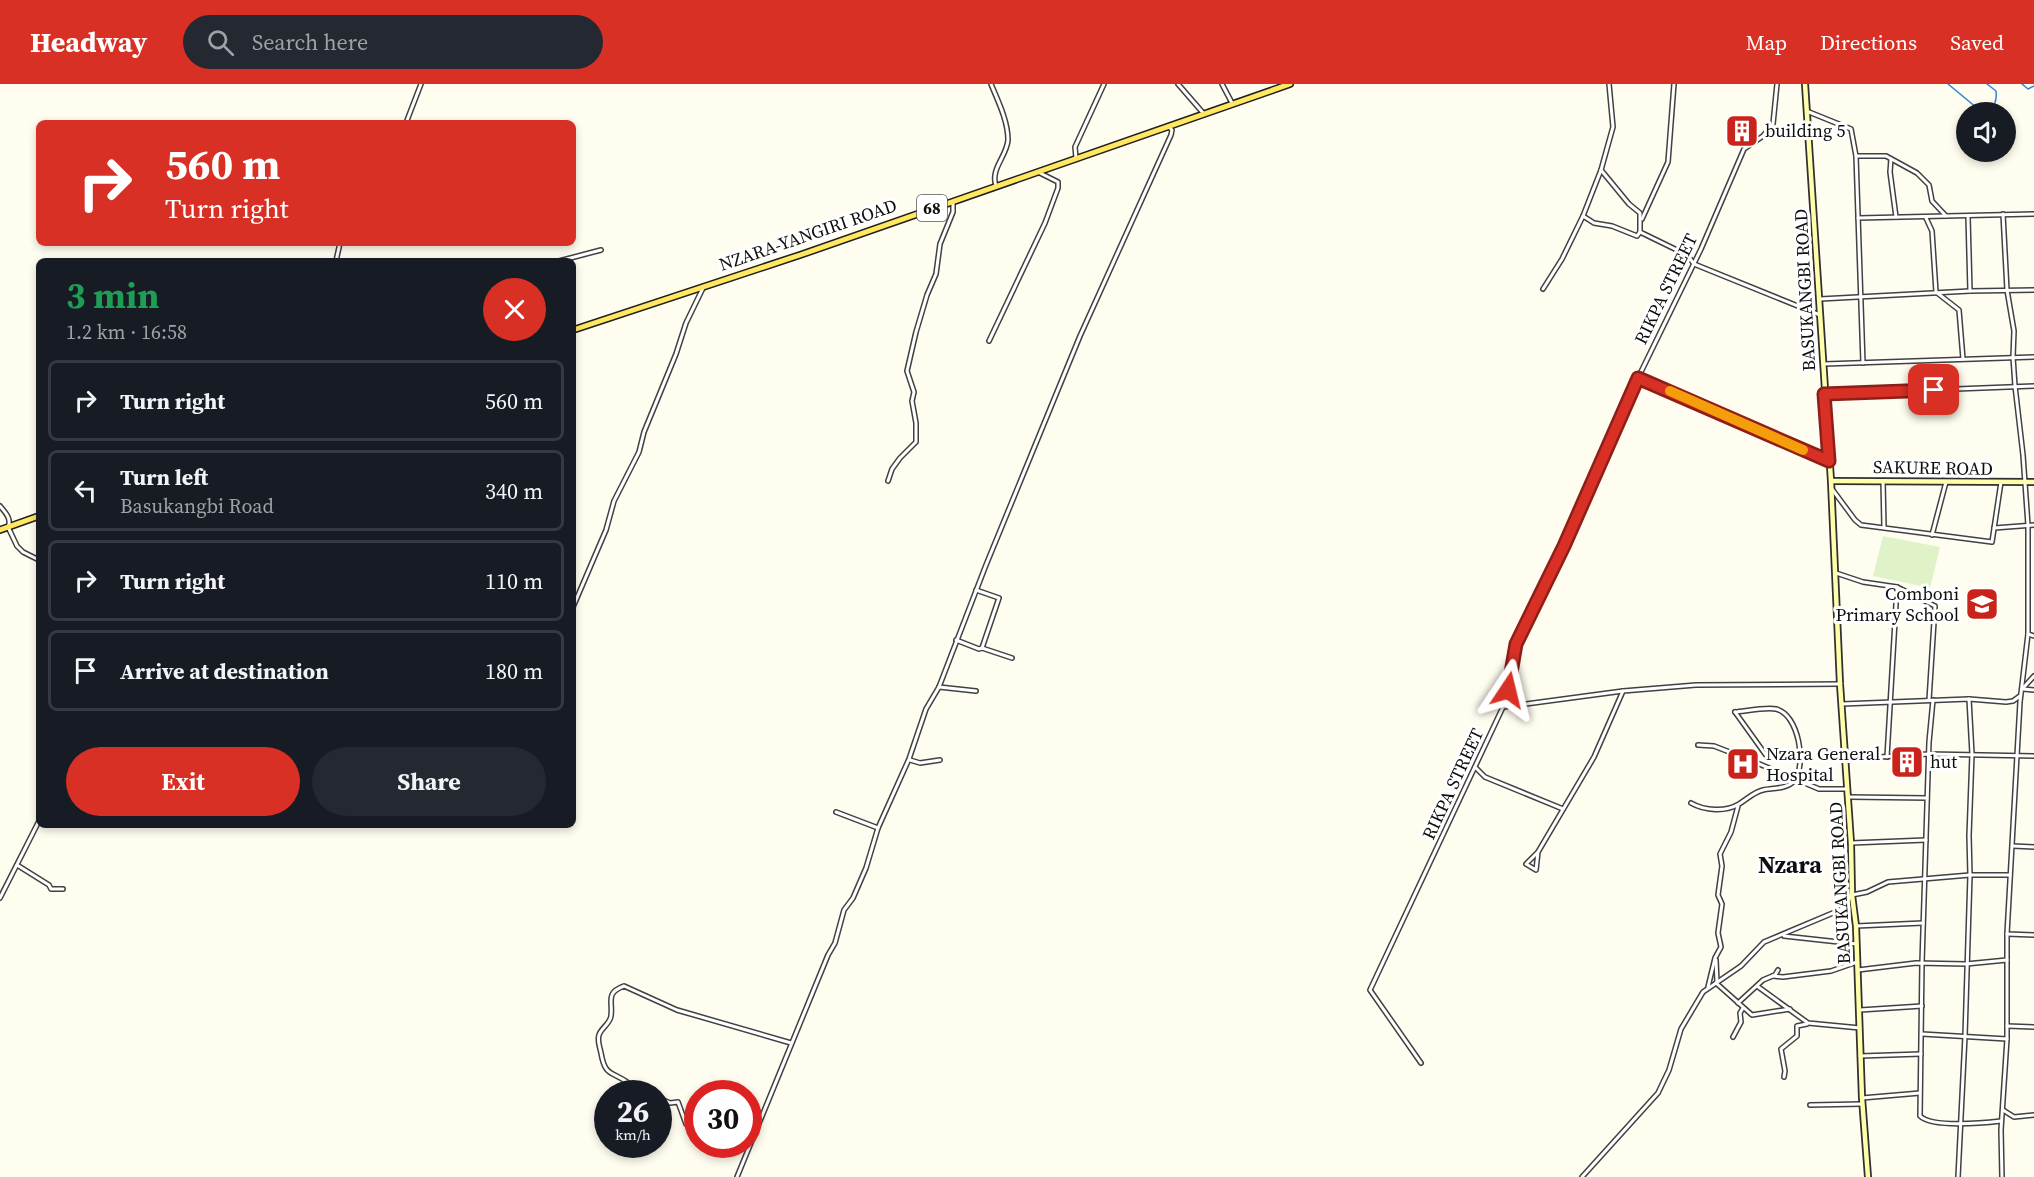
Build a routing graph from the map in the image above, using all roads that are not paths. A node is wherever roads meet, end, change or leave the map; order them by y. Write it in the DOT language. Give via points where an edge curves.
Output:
graph roads {
  1 [pos="421,84"];
  2 [pos="991,84"];
  3 [pos="1104,84"];
  4 [pos="1178,84"];
  5 [pos="1222,84"];
  6 [pos="1290,84"];
  7 [pos="1609,84"];
  8 [pos="1674,84"];
  9 [pos="1778,84"];
  10 [pos="1805,84"];
  11 [pos="1233,104"];
  12 [pos="1809,112"];
  13 [pos="1204,114"];
  14 [pos="407,120"];
  15 [pos="1168,126"];
  16 [pos="1856,156"];
  17 [pos="1076,158"];
  18 [pos="1891,158"];
  19 [pos="1601,170"];
  20 [pos="1037,171"];
  21 [pos="996,186"];
  22 [pos="953,200"];
  23 [pos="2003,214"];
  24 [pos="2034,214"];
  25 [pos="1583,216"];
  26 [pos="1946,216"];
  27 [pos="1968,216"];
  28 [pos="1896,217"];
  29 [pos="1858,218"];
  30 [pos="1926,218"];
  31 [pos="1641,221"];
  32 [pos="1640,232"];
  33 [pos="601,250"];
  34 [pos="570,258"];
  35 [pos="1694,264"];
  36 [pos="704,286"];
  37 [pos="1543,289"];
  38 [pos="2007,290"];
  39 [pos="2034,290"];
  40 [pos="1970,291"];
  41 [pos="1936,292"];
  42 [pos="1861,296"];
  43 [pos="1819,299"];
  44 [pos="1820,315"];
  45 [pos="576,329"];
  46 [pos="989,341"];
  47 [pos="2013,357"];
  48 [pos="2034,357"];
  49 [pos="1963,359"];
  50 [pos="1863,363"];
  51 [pos="1822,364"];
  52 [pos="1638,378"];
  53 [pos="2015,386"];
  54 [pos="2034,386"];
  55 [pos="1824,394"];
  56 [pos="1829,461"];
  57 [pos="888,481"];
  58 [pos="1831,481"];
  59 [pos="1883,481"];
  60 [pos="1946,482"];
  61 [pos="2001,482"];
  62 [pos="2034,482"];
  63 [pos="2025,483"];
  64 [pos="1831,487"];
  65 [pos="0,506"];
  66 [pos="36,517"];
  67 [pos="2028,525"];
  68 [pos="2034,525"];
  69 [pos="8,527"];
  70 [pos="1884,527"];
  71 [pos="1994,528"];
  72 [pos="0,530"];
  73 [pos="1932,535"];
  74 [pos="36,558"];
  75 [pos="1836,573"];
  76 [pos="1897,587"];
  77 [pos="976,590"];
  78 [pos="576,600"];
  79 [pos="2028,634"];
  80 [pos="2034,636"];
  81 [pos="956,640"];
  82 [pos="982,648"];
  83 [pos="1012,658"];
  84 [pos="2034,676"];
  85 [pos="1840,684"];
  86 [pos="939,687"];
  87 [pos="2023,689"];
  88 [pos="2034,690"];
  89 [pos="976,691"];
  90 [pos="1623,691"];
  91 [pos="2022,695"];
  92 [pos="1970,699"];
  93 [pos="1931,700"];
  94 [pos="1891,703"];
  95 [pos="1842,704"];
  96 [pos="1503,706"];
  97 [pos="1698,745"];
  98 [pos="1929,754"];
  99 [pos="1972,754"];
  100 [pos="2018,754"];
  101 [pos="2034,756"];
  102 [pos="1887,757"];
  103 [pos="1768,758"];
  104 [pos="909,759"];
  105 [pos="1846,759"];
  106 [pos="940,760"];
  107 [pos="1475,767"];
  108 [pos="1796,780"];
  109 [pos="1848,789"];
  110 [pos="1849,797"];
  111 [pos="1927,798"];
  112 [pos="1691,803"];
  113 [pos="1739,804"];
  114 [pos="1563,809"];
  115 [pos="836,812"];
  116 [pos="36,827"];
  117 [pos="878,828"];
  118 [pos="1926,840"];
  119 [pos="1851,843"];
  120 [pos="2013,846"];
  121 [pos="2034,847"];
  122 [pos="1538,852"];
  123 [pos="17,864"];
  124 [pos="1970,875"];
  125 [pos="2010,875"];
  126 [pos="1925,879"];
  127 [pos="63,889"];
  128 [pos="1852,895"];
  129 [pos="0,898"];
  130 [pos="1923,923"];
  131 [pos="1856,926"];
  132 [pos="2007,934"];
  133 [pos="2034,935"];
  134 [pos="1782,936"];
  135 [pos="1857,944"];
  136 [pos="1715,958"];
  137 [pos="2007,960"];
  138 [pos="1857,962"];
  139 [pos="1922,963"];
  140 [pos="1966,964"];
  141 [pos="1778,970"];
  142 [pos="1858,970"];
  143 [pos="1773,976"];
  144 [pos="1716,982"];
  145 [pos="1756,986"];
  146 [pos="1708,987"];
  147 [pos="1738,1003"];
  148 [pos="1922,1006"];
  149 [pos="1743,1008"];
  150 [pos="1790,1009"];
  151 [pos="1860,1010"];
  152 [pos="1808,1023"];
  153 [pos="2007,1026"];
  154 [pos="2034,1027"];
  155 [pos="1860,1028"];
  156 [pos="1922,1034"];
  157 [pos="1965,1036"];
  158 [pos="1733,1037"];
  159 [pos="2007,1039"];
  160 [pos="791,1043"];
  161 [pos="1921,1054"];
  162 [pos="1860,1056"];
  163 [pos="1421,1063"];
  164 [pos="1784,1077"];
  165 [pos="625,1080"];
  166 [pos="1920,1093"];
  167 [pos="1862,1101"];
  168 [pos="672,1103"];
  169 [pos="1810,1106"];
  170 [pos="2003,1110"];
  171 [pos="2034,1115"];
  172 [pos="762,1116"];
  173 [pos="684,1118"];
  174 [pos="2001,1121"];
  175 [pos="1993,1122"];
  176 [pos="1961,1123"];
  177 [pos="2001,1130"];
  178 [pos="745,1158"];
  179 [pos="737,1177"];
  180 [pos="1582,1177"];
  181 [pos="1868,1177"];
  182 [pos="1958,1177"];
  183 [pos="2002,1177"];
  1 -- 14 [label="street"];
  2 -- 21 [label="street" via="1007,134 1007,146 994,175"];
  3 -- 17 [label="street" via="1075,147"];
  4 -- 13 [label="street"];
  5 -- 11 [label="street"];
  6 -- 11 [label="main road, NZARA-YANGIRI ROAD / 68"];
  7 -- 19 [label="street" via="1613,127"];
  8 -- 31 [label="street" via="1668,162"];
  9 -- 35 [label="street, RIKPA STREET" via="1773,124 1744,148"];
  10 -- 12 [label="street, BASUKANGBI ROAD"];
  11 -- 13 [label="main road, NZARA-YANGIRI ROAD / 68"];
  12 -- 16 [label="street" via="1851,129"];
  12 -- 43 [label="street, BASUKANGBI ROAD"];
  13 -- 15 [label="main road, NZARA-YANGIRI ROAD / 68"];
  15 -- 17 [label="main road, NZARA-YANGIRI ROAD / 68"];
  15 -- 77 [label="street" via="1171,135 1080,336"];
  16 -- 18 [label="street"];
  16 -- 29 [label="street"];
  17 -- 20 [label="main road, NZARA-YANGIRI ROAD / 68"];
  18 -- 26 [label="street" via="1922,177 1929,185 1932,201"];
  18 -- 28 [label="street"];
  19 -- 25 [label="street"];
  19 -- 31 [label="street" via="1640,213"];
  20 -- 21 [label="main road, NZARA-YANGIRI ROAD / 68"];
  20 -- 46 [label="street" via="1058,182 1058,188"];
  21 -- 22 [label="main road, NZARA-YANGIRI ROAD / 68"];
  22 -- 36 [label="main road, NZARA-YANGIRI ROAD / 68"];
  22 -- 57 [label="street" via="953,212 940,244 936,274 907,371 914,392 916,442 900,458"];
  23 -- 24 [label="street"];
  23 -- 27 [label="street"];
  23 -- 38 [label="street"];
  25 -- 32 [label="street" via="1637,236"];
  25 -- 37 [label="street"];
  26 -- 27 [label="street"];
  26 -- 30 [label="street"];
  27 -- 40 [label="street"];
  28 -- 29 [label="street"];
  28 -- 30 [label="street"];
  29 -- 42 [label="street"];
  30 -- 41 [label="street" via="1932,231"];
  31 -- 32 [label="street"];
  32 -- 35 [label="street" via="1685,252"];
  33 -- 34 [label="street"];
  35 -- 44 [label="street"];
  35 -- 52 [label="street, RIKPA STREET"];
  36 -- 45 [label="main road, NZARA-YANGIRI ROAD / 68"];
  36 -- 78 [label="street"];
  38 -- 39 [label="street"];
  38 -- 40 [label="street"];
  38 -- 47 [label="street" via="2014,331"];
  40 -- 41 [label="street"];
  41 -- 42 [label="street"];
  41 -- 49 [label="street" via="1959,310"];
  42 -- 43 [label="street"];
  42 -- 50 [label="street"];
  43 -- 44 [label="street, BASUKANGBI ROAD"];
  44 -- 51 [label="street, BASUKANGBI ROAD"];
  47 -- 48 [label="street"];
  47 -- 49 [label="street"];
  47 -- 53 [label="street"];
  49 -- 50 [label="street"];
  50 -- 51 [label="street"];
  51 -- 55 [label="street, BASUKANGBI ROAD"];
  52 -- 56 [label="street"];
  52 -- 96 [label="street, RIKPA STREET" via="1516,644"];
  53 -- 54 [label="street"];
  53 -- 55 [label="street"];
  53 -- 63 [label="street"];
  55 -- 56 [label="street, BASUKANGBI ROAD"];
  56 -- 58 [label="street, BASUKANGBI ROAD"];
  58 -- 59 [label="street, SAKURE ROAD"];
  58 -- 64 [label="street, BASUKANGBI ROAD"];
  59 -- 60 [label="street, SAKURE ROAD"];
  59 -- 70 [label="street"];
  60 -- 61 [label="street, SAKURE ROAD"];
  60 -- 73 [label="street"];
  61 -- 63 [label="street, SAKURE ROAD"];
  61 -- 71 [label="street"];
  62 -- 63 [label="street, SAKURE ROAD"];
  63 -- 67 [label="street"];
  64 -- 70 [label="street" via="1861,525"];
  64 -- 75 [label="street, BASUKANGBI ROAD"];
  65 -- 69 [label="street" via="10,522"];
  66 -- 69 [label="main road"];
  67 -- 68 [label="street"];
  67 -- 71 [label="street"];
  67 -- 79 [label="street"];
  69 -- 72 [label="main road"];
  69 -- 74 [label="street" via="17,546"];
  70 -- 73 [label="street"];
  71 -- 73 [label="street" via="1992,542"];
  75 -- 76 [label="street"];
  75 -- 85 [label="street, BASUKANGBI ROAD"];
  76 -- 93 [label="street" via="1935,606"];
  76 -- 94 [label="street"];
  77 -- 81 [label="street"];
  77 -- 82 [label="street" via="999,598"];
  79 -- 80 [label="street"];
  79 -- 87 [label="street"];
  81 -- 82 [label="street"];
  81 -- 86 [label="street"];
  82 -- 83 [label="street"];
  84 -- 87 [label="street"];
  85 -- 90 [label="street"];
  85 -- 95 [label="street, BASUKANGBI ROAD"];
  86 -- 89 [label="street"];
  86 -- 104 [label="street" via="926,710"];
  87 -- 88 [label="street"];
  87 -- 91 [label="street"];
  90 -- 96 [label="street"];
  90 -- 114 [label="street" via="1594,757"];
  91 -- 92 [label="street" via="2006,702"];
  91 -- 100 [label="street"];
  92 -- 93 [label="street"];
  92 -- 99 [label="street"];
  93 -- 94 [label="street"];
  93 -- 98 [label="street"];
  94 -- 95 [label="street"];
  94 -- 102 [label="street"];
  95 -- 105 [label="street, BASUKANGBI ROAD"];
  96 -- 107 [label="street, RIKPA STREET"];
  97 -- 108 [label="street" via="1714,746"];
  98 -- 99 [label="street"];
  98 -- 102 [label="street"];
  98 -- 111 [label="street"];
  99 -- 100 [label="street"];
  99 -- 124 [label="street"];
  100 -- 101 [label="street"];
  100 -- 120 [label="street"];
  102 -- 105 [label="street"];
  103 -- 108 [label="street" via="1735,712 1776,709 1788,715 1798,738 1801,766"];
  104 -- 106 [label="street" via="920,763"];
  104 -- 117 [label="street"];
  105 -- 109 [label="street, BASUKANGBI ROAD"];
  107 -- 114 [label="street" via="1485,777"];
  107 -- 163 [label="street, RIKPA STREET" via="1370,990"];
  108 -- 109 [label="street" via="1819,789"];
  108 -- 113 [label="street" via="1790,785 1762,790"];
  109 -- 110 [label="street, BASUKANGBI ROAD"];
  110 -- 111 [label="street"];
  110 -- 119 [label="street, BASUKANGBI ROAD"];
  111 -- 118 [label="street"];
  112 -- 113 [label="street" via="1719,810"];
  113 -- 136 [label="street" via="1720,854 1720,947"];
  114 -- 122 [label="street"];
  115 -- 117 [label="street"];
  116 -- 123 [label="street"];
  117 -- 160 [label="street" via="866,868 844,910 835,943"];
  118 -- 119 [label="street"];
  118 -- 126 [label="street"];
  119 -- 128 [label="street, BASUKANGBI ROAD"];
  120 -- 121 [label="street"];
  120 -- 125 [label="street"];
  122 -- 122 [label="street" via="1526,864 1536,870 1537,861"];
  123 -- 127 [label="street" via="51,889"];
  123 -- 129 [label="street"];
  124 -- 125 [label="street"];
  124 -- 126 [label="street"];
  124 -- 140 [label="street"];
  125 -- 132 [label="street"];
  126 -- 128 [label="street" via="1888,882"];
  126 -- 130 [label="street"];
  128 -- 131 [label="street, BASUKANGBI ROAD"];
  128 -- 134 [label="street" via="1840,910"];
  130 -- 131 [label="street"];
  130 -- 139 [label="street"];
  131 -- 135 [label="street, BASUKANGBI ROAD"];
  132 -- 133 [label="street"];
  132 -- 137 [label="street"];
  134 -- 135 [label="street"];
  134 -- 144 [label="street" via="1764,942 1741,966"];
  135 -- 138 [label="street, BASUKANGBI ROAD"];
  136 -- 144 [label="street"];
  136 -- 146 [label="street"];
  137 -- 140 [label="street"];
  137 -- 153 [label="street"];
  138 -- 142 [label="street, BASUKANGBI ROAD"];
  138 -- 143 [label="street" via="1832,971"];
  139 -- 140 [label="street"];
  139 -- 142 [label="street"];
  139 -- 148 [label="street"];
  140 -- 157 [label="street"];
  141 -- 143 [label="street"];
  142 -- 151 [label="street, BASUKANGBI ROAD"];
  143 -- 145 [label="street"];
  144 -- 146 [label="street"];
  144 -- 147 [label="street"];
  145 -- 147 [label="street"];
  145 -- 150 [label="street"];
  146 -- 180 [label="street" via="1681,1029 1658,1093"];
  147 -- 149 [label="street"];
  148 -- 151 [label="street"];
  148 -- 156 [label="street"];
  149 -- 150 [label="street" via="1752,1015"];
  149 -- 158 [label="street"];
  150 -- 152 [label="street"];
  151 -- 155 [label="street, BASUKANGBI ROAD"];
  152 -- 155 [label="street"];
  152 -- 164 [label="street" via="1797,1026 1797,1036 1781,1047"];
  153 -- 154 [label="street"];
  153 -- 159 [label="street"];
  155 -- 162 [label="street, BASUKANGBI ROAD"];
  156 -- 157 [label="street"];
  156 -- 161 [label="street"];
  157 -- 159 [label="street"];
  157 -- 176 [label="street"];
  159 -- 170 [label="street"];
  160 -- 165 [label="street" via="677,1010 624,986 611,995 610,1020 599,1032 598,1041 606,1071"];
  160 -- 172 [label="street"];
  161 -- 162 [label="street"];
  161 -- 166 [label="street"];
  162 -- 167 [label="street, BASUKANGBI ROAD"];
  166 -- 167 [label="street"];
  166 -- 176 [label="street" via="1922,1119"];
  167 -- 169 [label="street"];
  167 -- 181 [label="street, BASUKANGBI ROAD"];
  168 -- 173 [label="street" via="678,1102"];
  170 -- 171 [label="street" via="2014,1117"];
  170 -- 174 [label="street"];
  174 -- 175 [label="street"];
  174 -- 177 [label="street"];
  175 -- 176 [label="street"];
  175 -- 177 [label="street"];
  176 -- 182 [label="street"];
  177 -- 183 [label="street"];
  178 -- 179 [label="street"];
}
